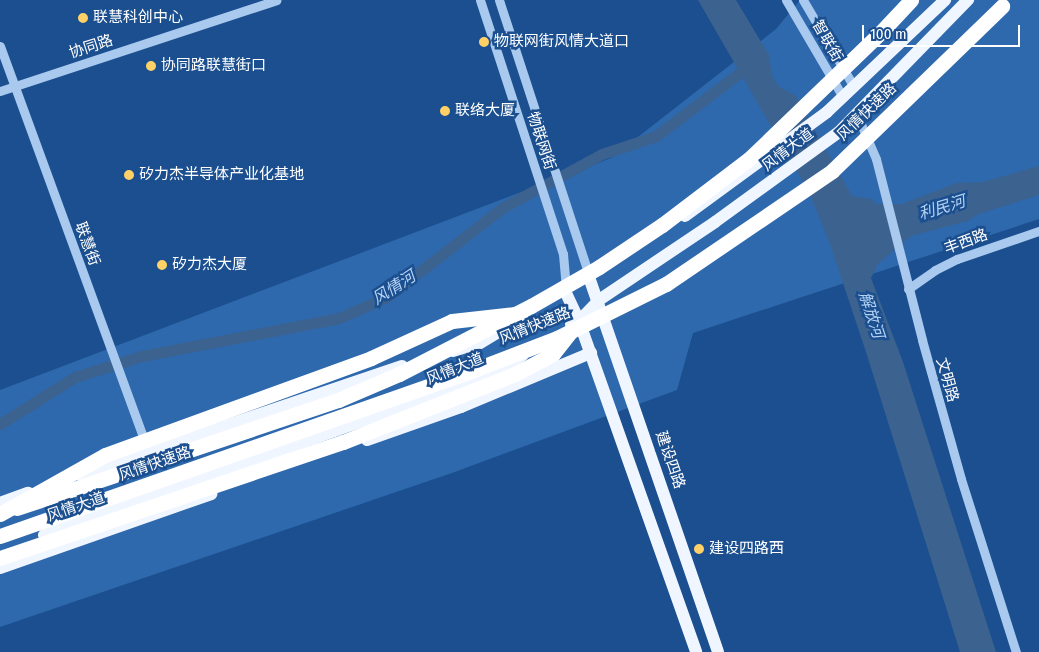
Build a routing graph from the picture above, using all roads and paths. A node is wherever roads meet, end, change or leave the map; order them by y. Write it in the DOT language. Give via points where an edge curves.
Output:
graph roads {
  1 [pos="276,0"];
  2 [pos="480,0"];
  3 [pos="499,0"];
  4 [pos="786,0"];
  5 [pos="804,0"];
  6 [pos="911,0"];
  7 [pos="945,0"];
  8 [pos="968,0"];
  9 [pos="1005,3"];
  10 [pos="0,46"];
  11 [pos="15,86"];
  12 [pos="854,87"];
  13 [pos="0,92"];
  14 [pos="843,97"];
  15 [pos="857,115"];
  16 [pos="1039,231"];
  17 [pos="590,280"];
  18 [pos="908,289"];
  19 [pos="566,293"];
  20 [pos="598,300"];
  21 [pos="532,312"];
  22 [pos="579,321"];
  23 [pos="591,353"];
  24 [pos="148,452"];
  25 [pos="0,503"];
  26 [pos="0,514"];
  27 [pos="0,536"];
  28 [pos="0,551"];
  29 [pos="0,558"];
  30 [pos="0,568"];
  31 [pos="696,652"];
  32 [pos="718,652"];
  33 [pos="1016,652"];
  1 -- 11 [label="street, 协同路"];
  2 -- 19 [label="street, 物联网街" via="563,254"];
  3 -- 17 [label="street, 物联网街"];
  4 -- 14 [label="street, 智联街"];
  5 -- 12 [label="street, 智联街"];
  6 -- 26 [label="highway, 风情快速路, bridge" via="749,159 662,225 599,267 531,306 399,374 338,400"];
  7 -- 12 [label="main road, 风情大道"];
  8 -- 15 [label="main road, 风情大道"];
  9 -- 27 [label="highway, 风情快速路, bridge" via="832,171 666,284 557,338 458,376"];
  10 -- 11 [label="street, 联慧街"];
  11 -- 13 [label="street, 协同路"];
  11 -- 24 [label="street, 联慧街"];
  12 -- 14 [label="main road, 风情大道"];
  14 -- 17 [label="main road, 风情大道" via="770,156"];
  15 -- 18 [label="street, 文明路" via="876,159"];
  15 -- 20 [label="main road, 风情大道" via="776,178"];
  16 -- 18 [label="street, 丰西路" via="957,259"];
  17 -- 19 [label="main road, 风情大道"];
  17 -- 20 [label="main road, 建设四路"];
  18 -- 33 [label="street, 文明路" via="961,479"];
  19 -- 21 [label="main road, 风情大道"];
  19 -- 22 [label="main road"];
  20 -- 22 [label="main road, 风情大道"];
  20 -- 32 [label="main road, 建设四路"];
  21 -- 24 [label="main road, 风情大道" via="480,343 359,379"];
  21 -- 26 [label="highway, bridge" via="452,321 371,358 105,455"];
  22 -- 23 [label="main road"];
  22 -- 28 [label="main road, 风情大道" via="559,329 508,365 450,389"];
  22 -- 29 [label="highway" via="553,354 515,374 343,442"];
  23 -- 30 [label="main road" via="461,407"];
  23 -- 31 [label="main road"];
  24 -- 25 [label="main road, 风情大道"];
}
